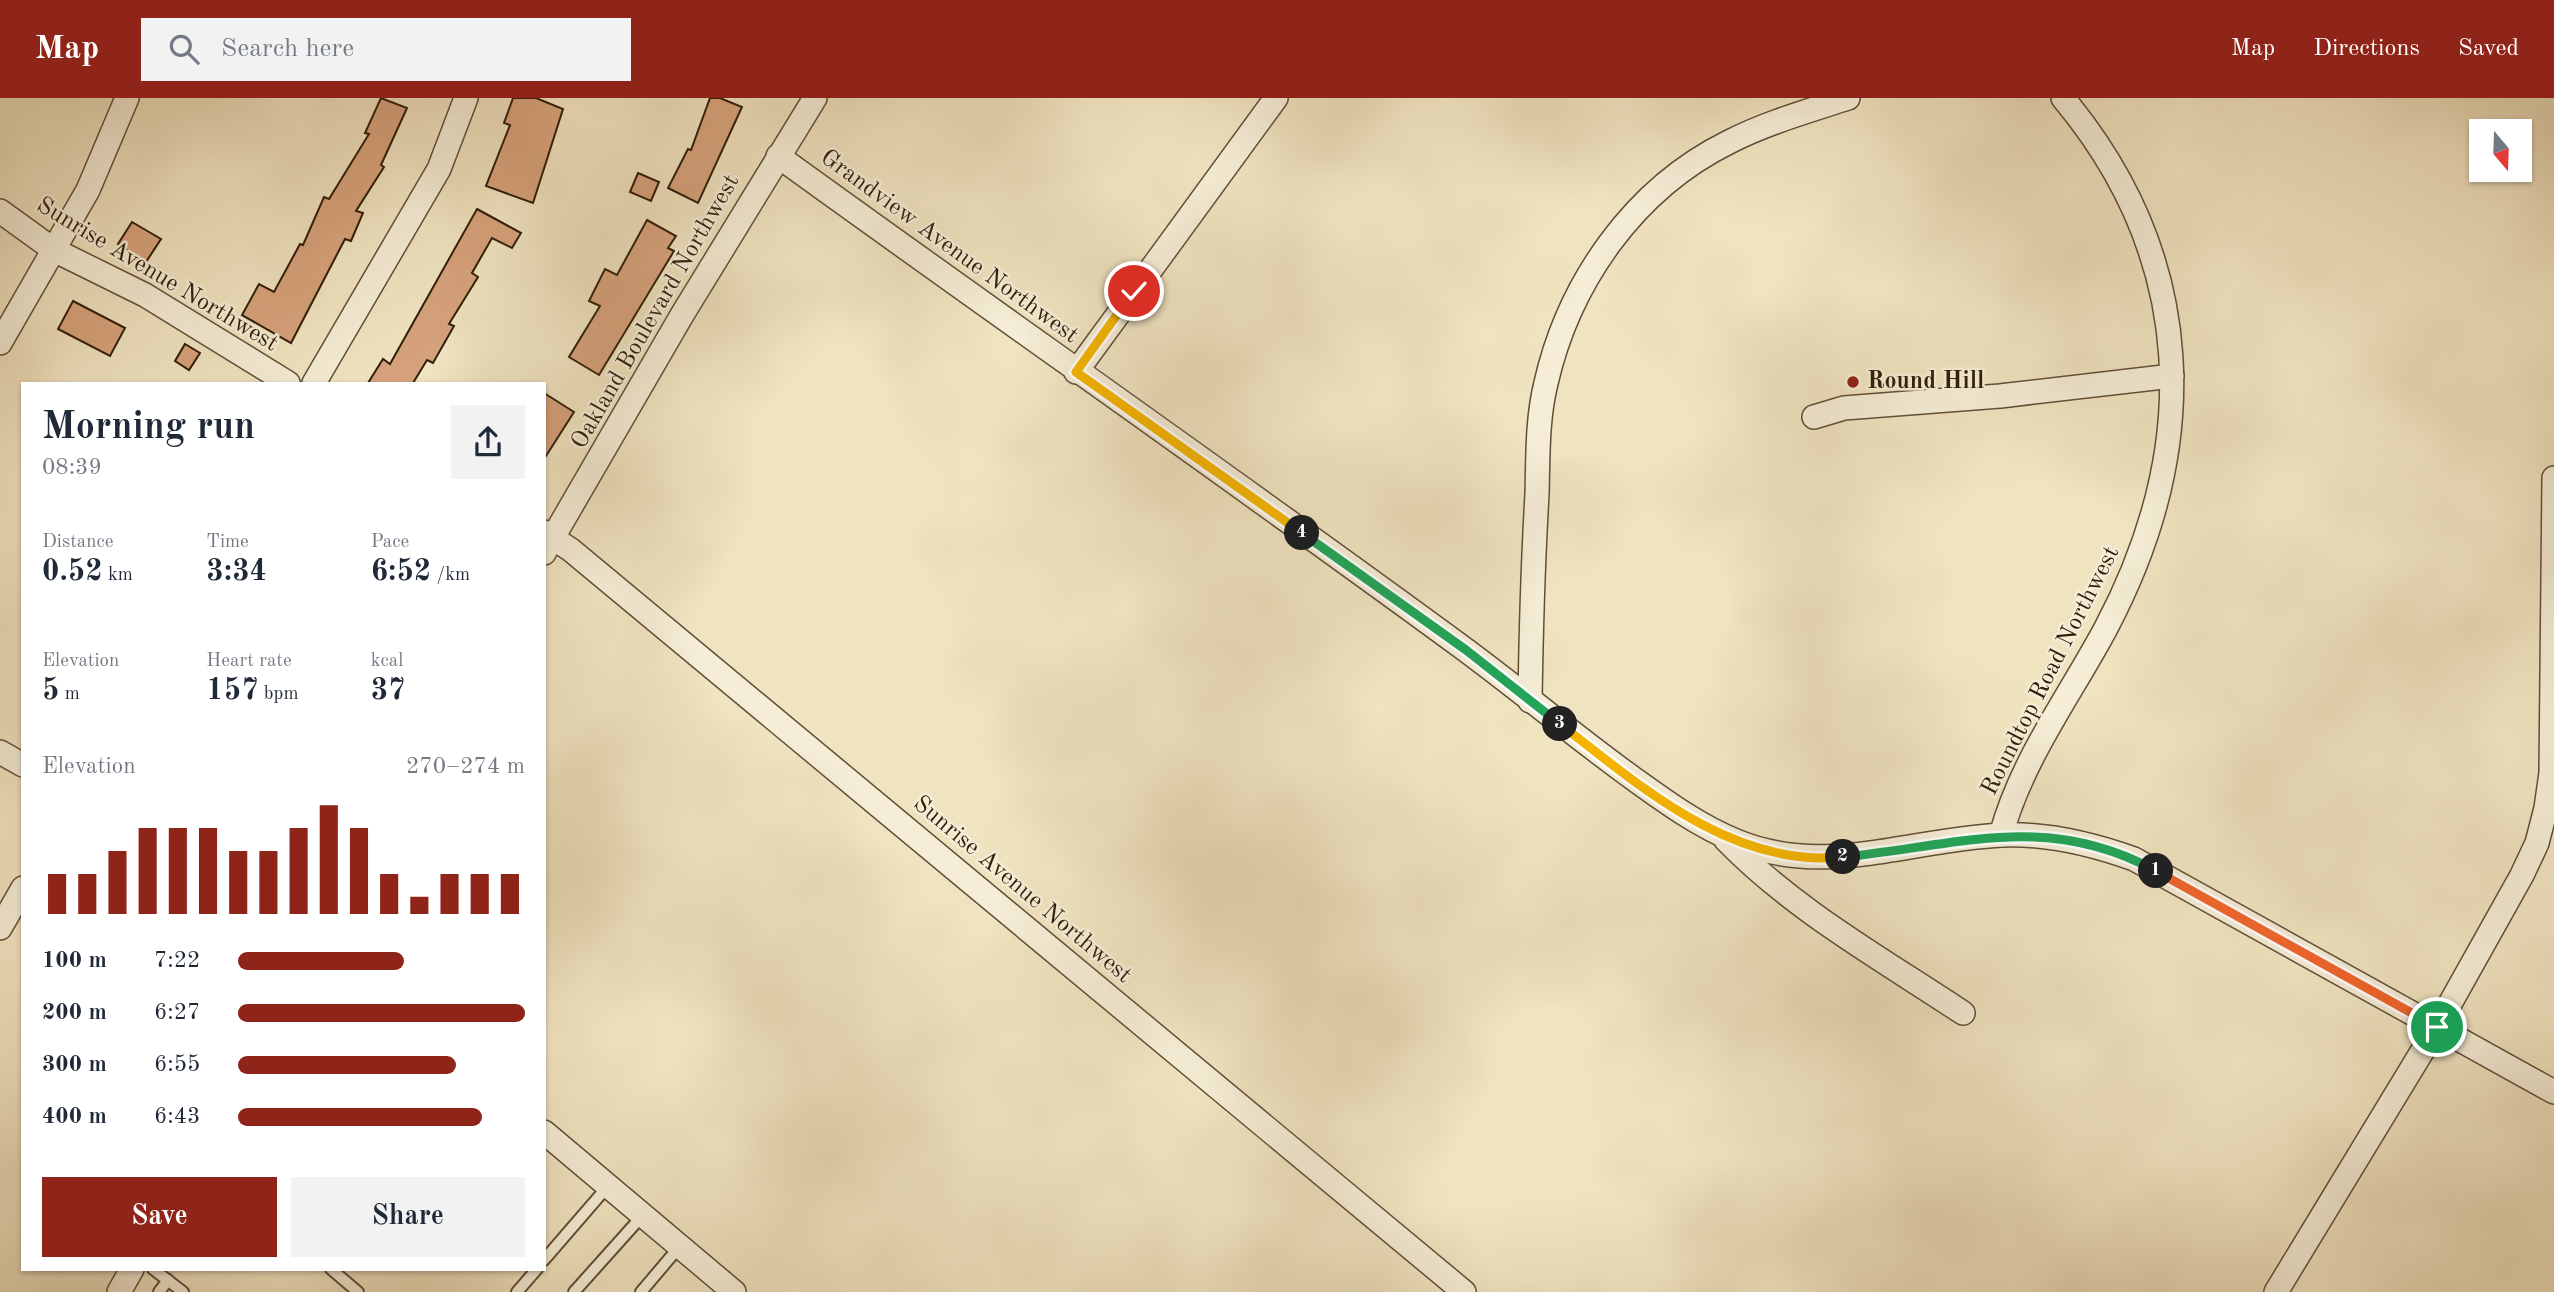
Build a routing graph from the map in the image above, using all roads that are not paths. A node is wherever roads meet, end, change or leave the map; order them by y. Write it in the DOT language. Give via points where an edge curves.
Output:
graph roads {
  1 [pos="127,98"];
  2 [pos="466,98"];
  3 [pos="815,98"];
  4 [pos="1276,98"];
  5 [pos="1848,98"];
  6 [pos="2063,98"];
  7 [pos="778,156"];
  8 [pos="0,211"];
  9 [pos="54,250"];
  10 [pos="0,343"];
  11 [pos="1076,372"];
  12 [pos="2172,376"];
  13 [pos="286,382"];
  14 [pos="315,382"];
  15 [pos="1814,417"];
  16 [pos="2554,478"];
  17 [pos="547,541"];
  18 [pos="1530,701"];
  19 [pos="0,752"];
  20 [pos="21,764"];
  21 [pos="1719,833"];
  22 [pos="2001,835"];
  23 [pos="21,891"];
  24 [pos="0,928"];
  25 [pos="1962,1013"];
  26 [pos="2437,1027"];
  27 [pos="2554,1092"];
  28 [pos="546,1134"];
  29 [pos="608,1186"];
  30 [pos="643,1215"];
  31 [pos="680,1246"];
  32 [pos="546,1258"];
  33 [pos="131,1271"];
  34 [pos="156,1271"];
  35 [pos="333,1271"];
  36 [pos="535,1271"];
  37 [pos="168,1280"];
  38 [pos="119,1292"];
  39 [pos="159,1292"];
  40 [pos="183,1292"];
  41 [pos="358,1292"];
  42 [pos="517,1292"];
  43 [pos="574,1292"];
  44 [pos="641,1292"];
  45 [pos="734,1292"];
  46 [pos="1464,1292"];
  47 [pos="2276,1292"];
  1 -- 9 [label="street" via="88,190"];
  2 -- 14 [label="street" via="439,169"];
  3 -- 7 [label="street, Oakland Boulevard Northwest"];
  4 -- 11 [label="street"];
  5 -- 18 [label="street" via="1729,142 1692,164 1628,220 1589,273 1555,347 1545,386 1531,602"];
  6 -- 12 [label="street, Roundtop Road Northwest" via="2093,134 2132,202 2164,304"];
  7 -- 11 [label="street, Grandview Avenue Northwest"];
  7 -- 17 [label="street, Oakland Boulevard Northwest"];
  8 -- 9 [label="street, Sunrise Avenue Northwest"];
  9 -- 10 [label="street"];
  9 -- 13 [label="street, Sunrise Avenue Northwest" via="145,295"];
  11 -- 18 [label="street, Grandview Avenue Northwest" via="1455,642"];
  12 -- 15 [label="street" via="1844,408"];
  12 -- 22 [label="street, Roundtop Road Northwest" via="2170,434 2152,523 2105,629 2023,772"];
  16 -- 26 [label="street" via="2551,773 2546,808 2522,875"];
  17 -- 46 [label="street, Sunrise Avenue Northwest"];
  18 -- 21 [label="street, Grandview Avenue Northwest" via="1674,807"];
  19 -- 20 [label="street"];
  21 -- 22 [label="street, Grandview Avenue Northwest" via="1764,852 1827,859"];
  21 -- 25 [label="street" via="1751,867 1788,896"];
  22 -- 26 [label="street, Grandview Avenue Northwest" via="2059,839 2134,859"];
  23 -- 24 [label="street"];
  26 -- 27 [label="street, Grandview Avenue Northwest"];
  26 -- 47 [label="street"];
  28 -- 29 [label="street"];
  29 -- 30 [label="street"];
  29 -- 32 [label="lane"];
  30 -- 31 [label="street"];
  30 -- 43 [label="lane"];
  31 -- 44 [label="lane"];
  31 -- 45 [label="street"];
  33 -- 38 [label="street"];
  34 -- 37 [label="lane"];
  35 -- 41 [label="lane"];
  36 -- 42 [label="lane"];
  37 -- 39 [label="lane"];
  37 -- 40 [label="lane"];
}
